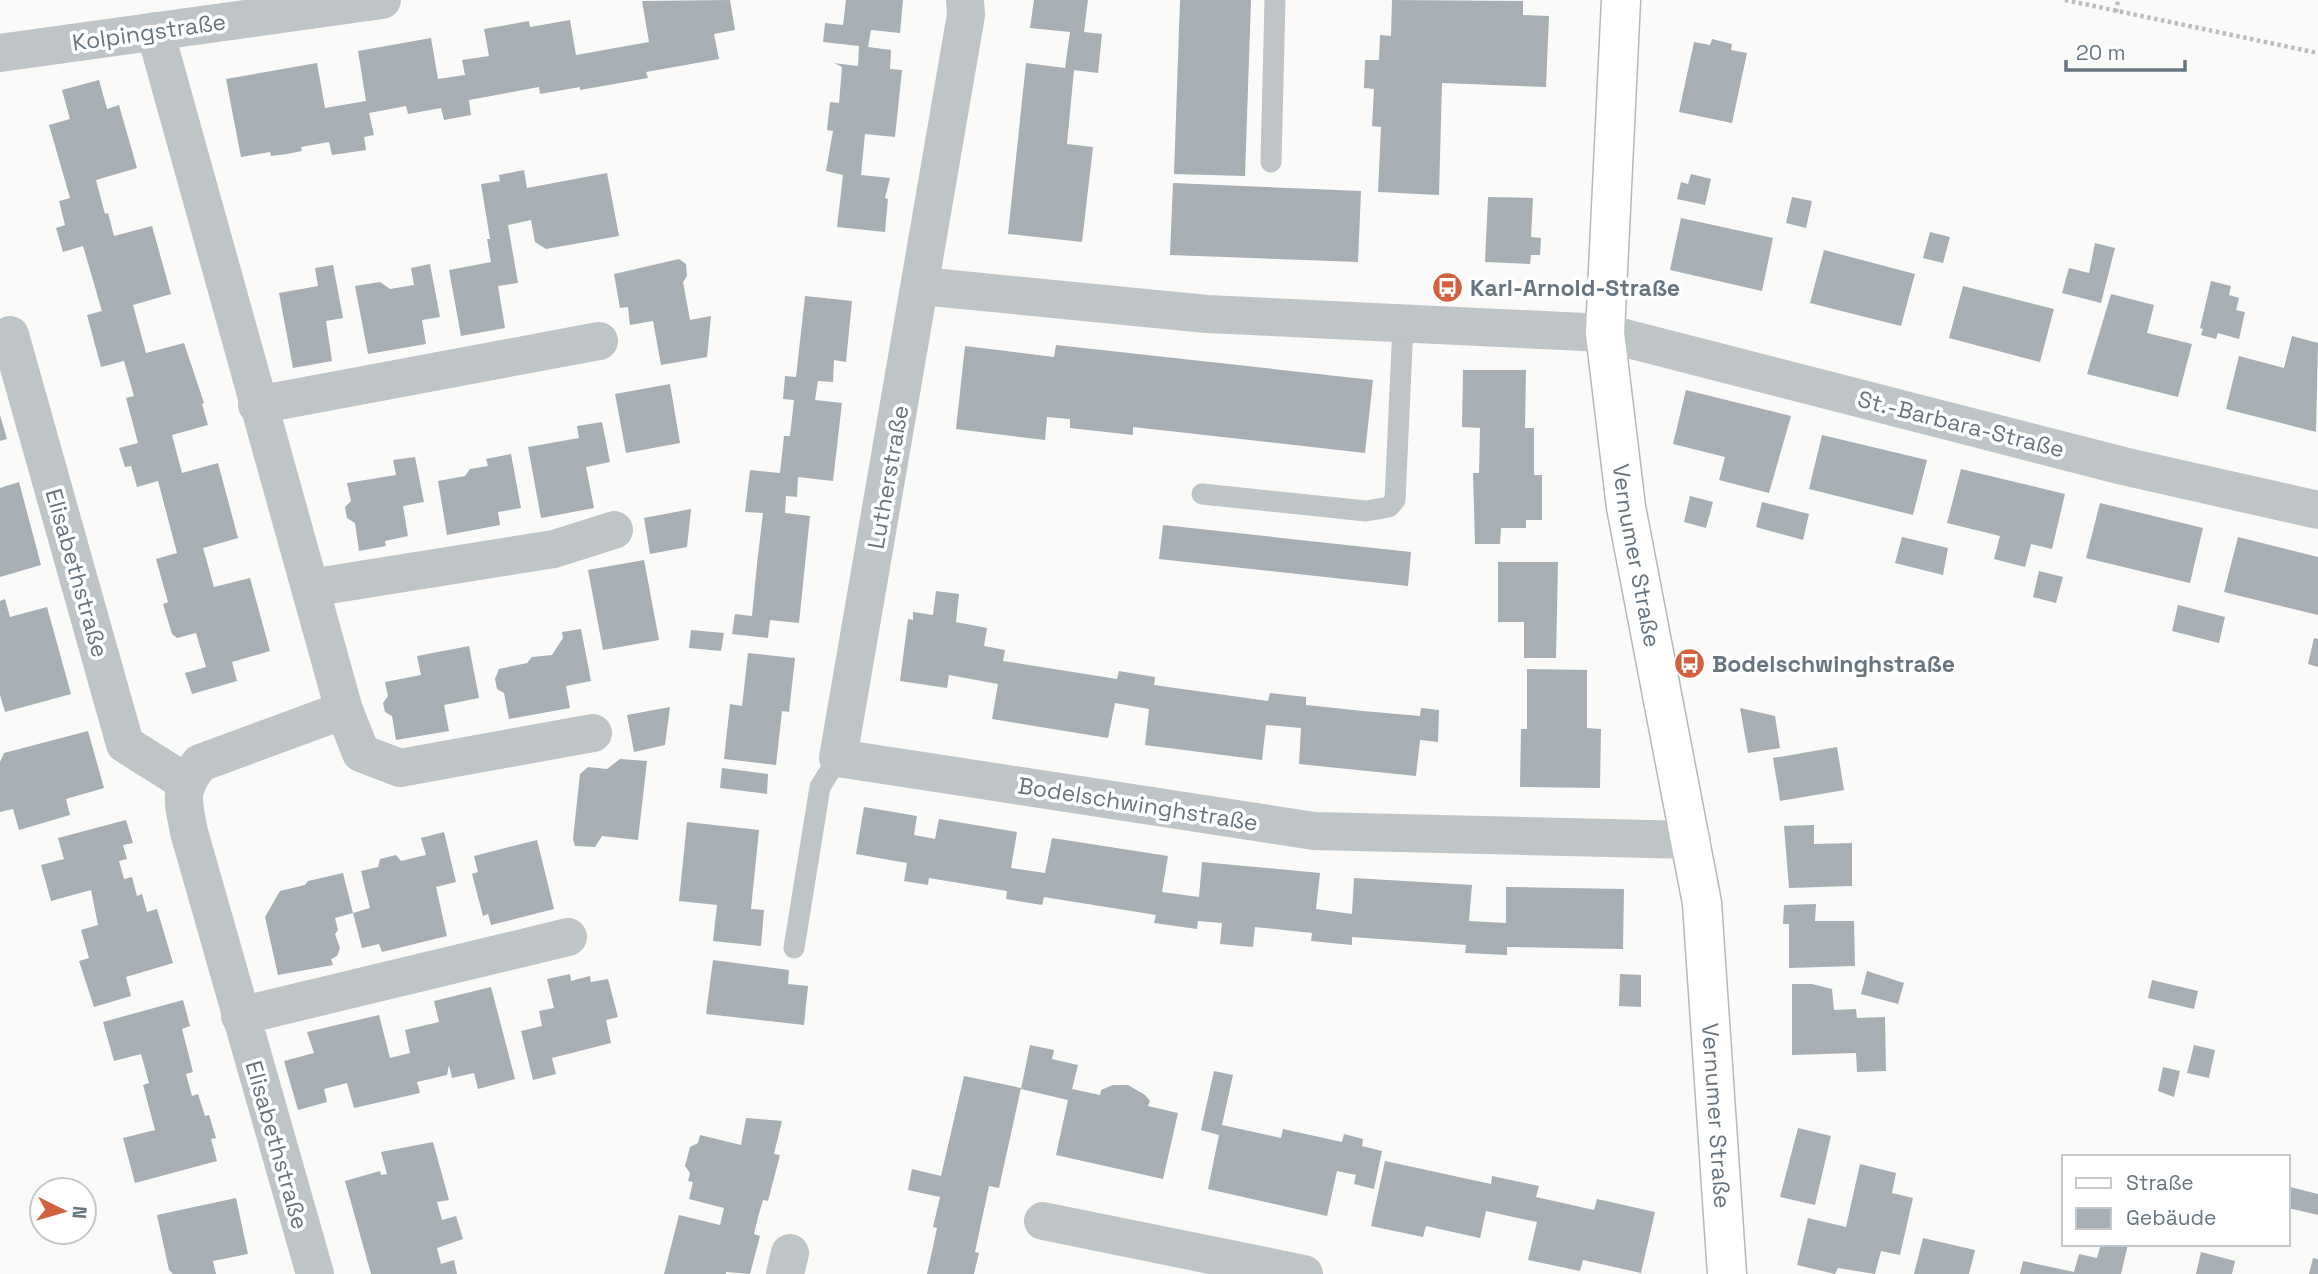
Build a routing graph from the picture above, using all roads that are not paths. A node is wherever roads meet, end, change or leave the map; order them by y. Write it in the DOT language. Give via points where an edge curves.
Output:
graph roads {
  1 [pos="382,0"];
  2 [pos="965,0"];
  3 [pos="1275,0"];
  4 [pos="1621,0"];
  5 [pos="155,31"];
  6 [pos="0,53"];
  7 [pos="1272,162"];
  8 [pos="921,286"];
  9 [pos="1403,325"];
  10 [pos="1605,333"];
  11 [pos="10,335"];
  12 [pos="599,341"];
  13 [pos="257,405"];
  14 [pos="1202,494"];
  15 [pos="2318,510"];
  16 [pos="614,530"];
  17 [pos="310,588"];
  18 [pos="344,710"];
  19 [pos="593,733"];
  20 [pos="838,758"];
  21 [pos="185,782"];
  22 [pos="1692,841"];
  23 [pos="568,937"];
  24 [pos="794,948"];
  25 [pos="240,1016"];
  26 [pos="1043,1220"];
  27 [pos="315,1274"];
  28 [pos="1304,1274"];
  29 [pos="1727,1274"];
  1 -- 5 [label="street, Kolpingstraße"];
  2 -- 8 [label="street, Lutherstraße"];
  3 -- 7 [label="lane"];
  4 -- 10 [label="street, Vernumer Straße"];
  5 -- 6 [label="street, Kolpingstraße"];
  5 -- 13 [label="street"];
  8 -- 9 [label="street" via="1207,314"];
  8 -- 20 [label="street, Lutherstraße"];
  9 -- 10 [label="street"];
  9 -- 14 [label="lane" via="1395,500 1389,507 1366,511"];
  10 -- 15 [label="street, St.-Barbara-Straße" via="2123,466"];
  10 -- 22 [label="street, Vernumer Straße" via="1626,507"];
  11 -- 21 [label="street, Elisabethstraße" via="125,744"];
  12 -- 13 [label="street"];
  13 -- 17 [label="street"];
  16 -- 17 [label="street" via="554,549"];
  17 -- 18 [label="street"];
  18 -- 19 [label="street" via="361,753 400,768"];
  18 -- 21 [label="street" via="200,763"];
  20 -- 22 [label="street, Bodelschwinghstraße" via="1314,831"];
  20 -- 24 [label="lane, Lutherstraße" via="820,788"];
  21 -- 25 [label="street, Elisabethstraße" via="183,802 189,832"];
  22 -- 29 [label="street, Vernumer Straße" via="1702,903"];
  23 -- 25 [label="street"];
  25 -- 27 [label="street, Elisabethstraße"];
  26 -- 28 [label="street"];
}
